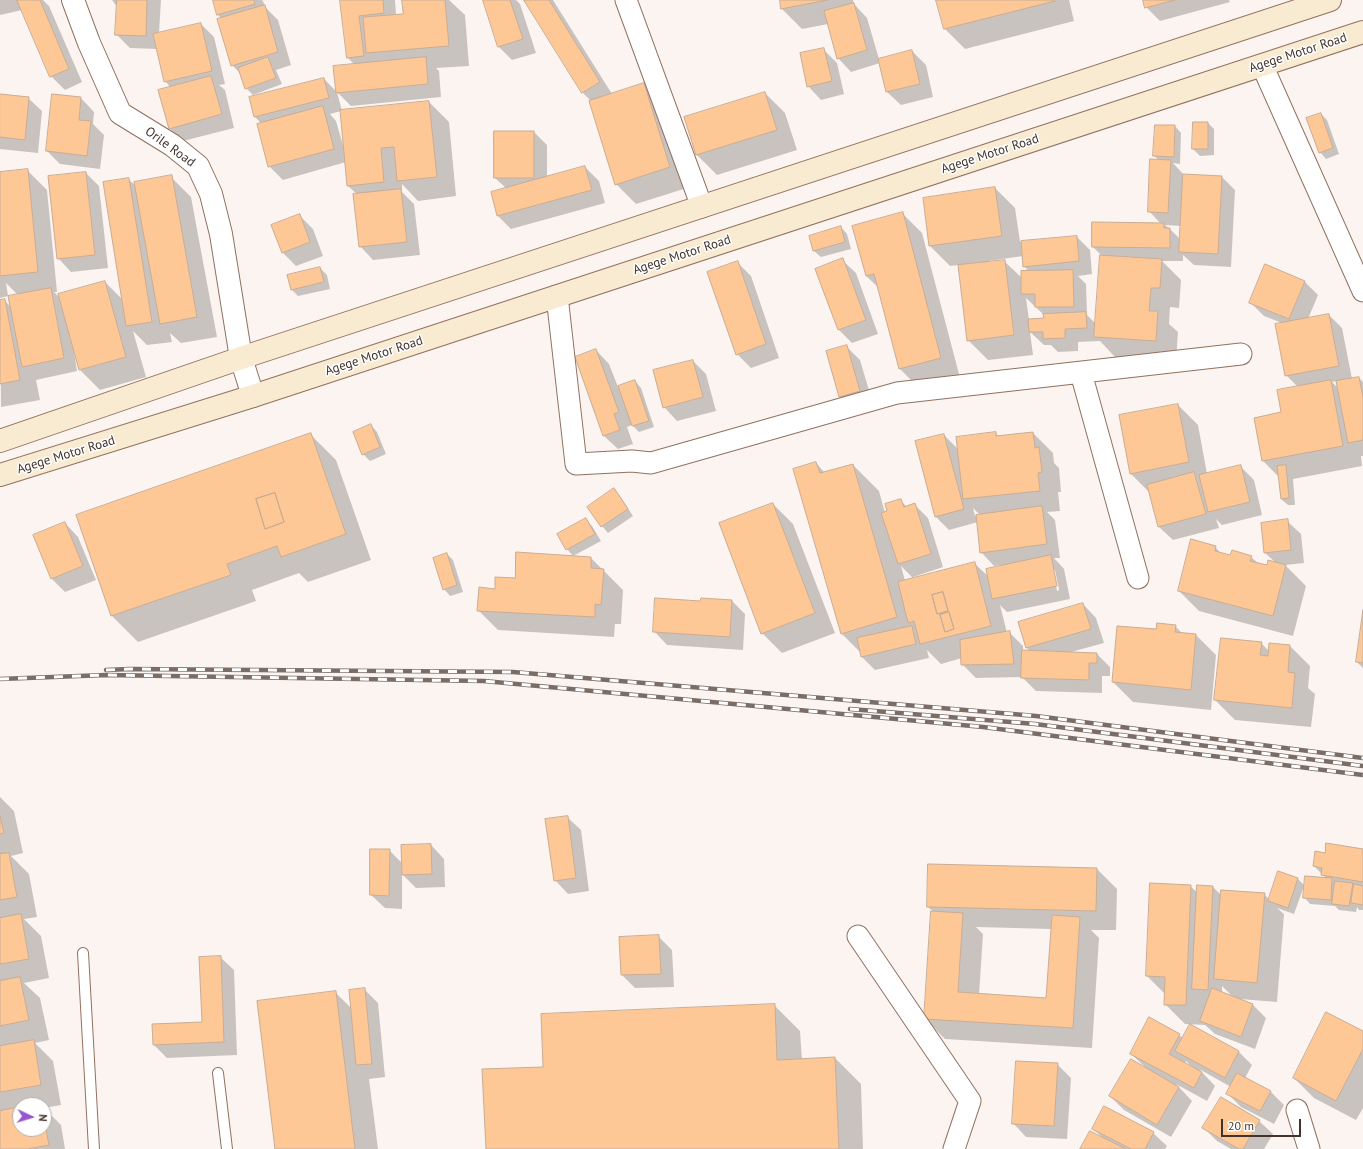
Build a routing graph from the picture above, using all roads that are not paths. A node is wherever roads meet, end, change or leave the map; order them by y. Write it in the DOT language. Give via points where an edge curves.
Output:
graph roads {
  1 [pos="73,0"];
  2 [pos="626,0"];
  3 [pos="1330,0"];
  4 [pos="1363,32"];
  5 [pos="1262,65"];
  6 [pos="702,207"];
  7 [pos="1363,292"];
  8 [pos="557,296"];
  9 [pos="1241,354"];
  10 [pos="241,358"];
  11 [pos="1081,373"];
  12 [pos="253,396"];
  13 [pos="0,441"];
  14 [pos="0,475"];
  15 [pos="1138,578"];
  16 [pos="858,936"];
  17 [pos="83,953"];
  18 [pos="218,1073"];
  19 [pos="1297,1110"];
  20 [pos="94,1149"];
  21 [pos="227,1149"];
  22 [pos="954,1149"];
  23 [pos="1309,1149"];
  1 -- 10 [label="street, Orile Road" via="120,113 172,145 198,166 211,194 221,234"];
  2 -- 6 [label="street"];
  3 -- 6 [label="main road"];
  4 -- 5 [label="main road, Agege Motor Road"];
  5 -- 7 [label="street"];
  5 -- 8 [label="main road, Agege Motor Road"];
  6 -- 10 [label="main road"];
  8 -- 11 [label="street" via="576,464 632,461 651,463 897,394"];
  8 -- 12 [label="main road, Agege Motor Road"];
  9 -- 11 [label="street"];
  10 -- 12 [label="street, Orile Road"];
  10 -- 13 [label="main road"];
  11 -- 15 [label="street"];
  12 -- 14 [label="main road, Agege Motor Road"];
  16 -- 22 [label="street" via="970,1101"];
  17 -- 20 [label="lane"];
  18 -- 21 [label="lane"];
  19 -- 23 [label="street"];
}
